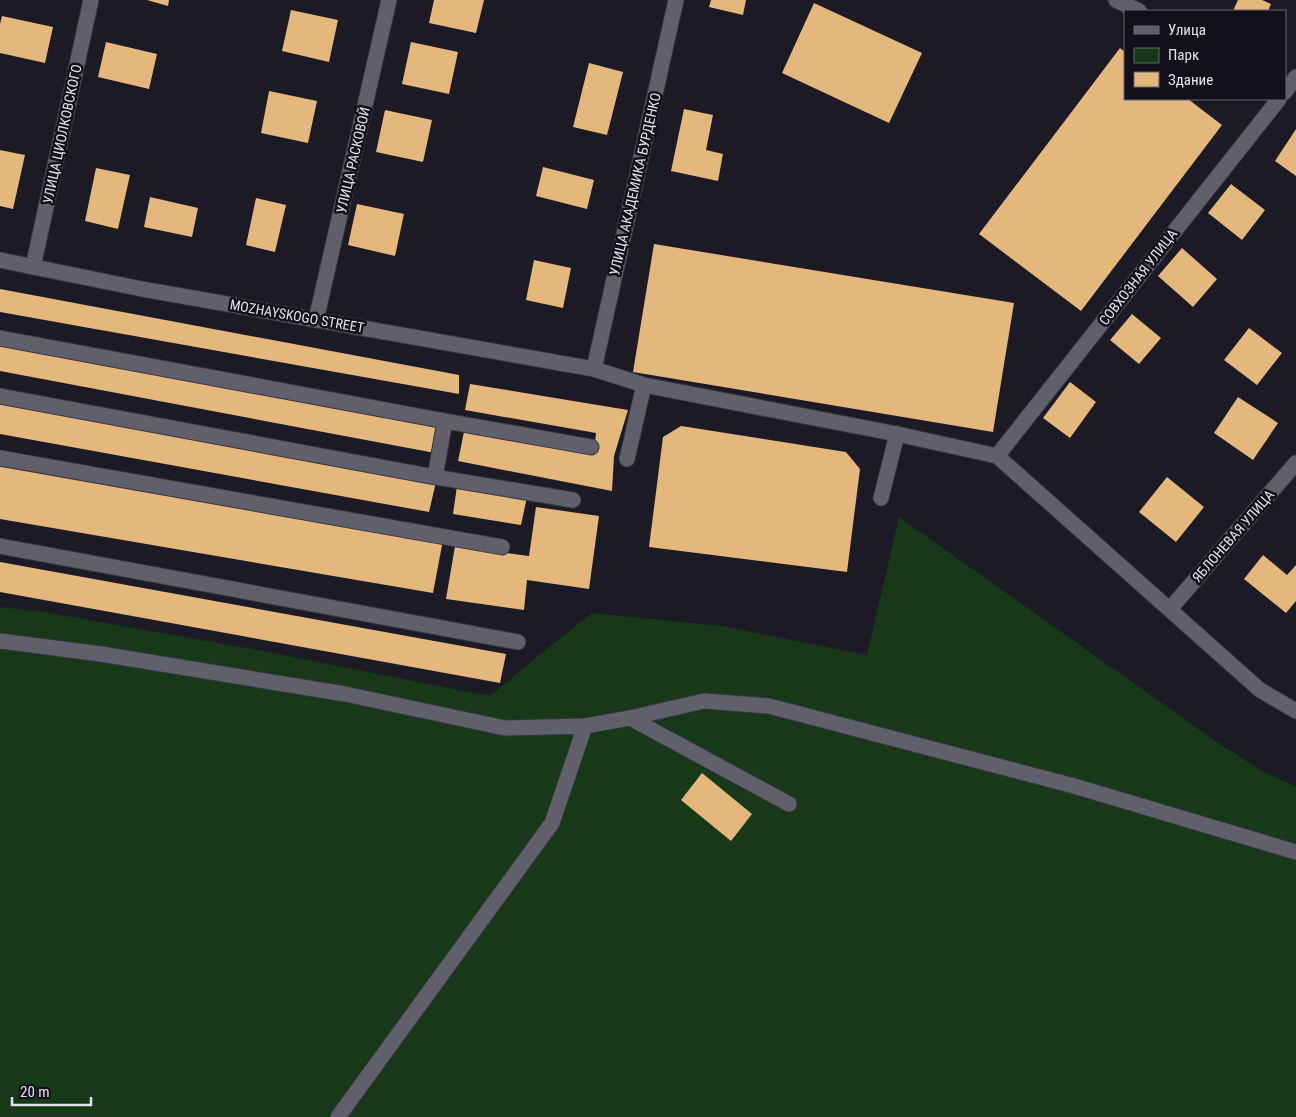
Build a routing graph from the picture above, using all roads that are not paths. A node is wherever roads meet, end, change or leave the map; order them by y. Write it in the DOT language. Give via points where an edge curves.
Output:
graph roads {
  1 [pos="92,0"];
  2 [pos="389,0"];
  3 [pos="676,0"];
  4 [pos="1116,0"];
  5 [pos="1137,10"];
  6 [pos="1278,100"];
  7 [pos="0,260"];
  8 [pos="33,267"];
  9 [pos="316,320"];
  10 [pos="0,338"];
  11 [pos="594,369"];
  12 [pos="644,385"];
  13 [pos="0,396"];
  14 [pos="445,421"];
  15 [pos="897,434"];
  16 [pos="590,447"];
  17 [pos="996,456"];
  18 [pos="0,458"];
  19 [pos="626,458"];
  20 [pos="1296,463"];
  21 [pos="435,476"];
  22 [pos="881,498"];
  23 [pos="573,500"];
  24 [pos="0,546"];
  25 [pos="502,547"];
  26 [pos="1170,609"];
  27 [pos="0,641"];
  28 [pos="518,642"];
  29 [pos="1296,711"];
  30 [pos="630,718"];
  31 [pos="585,726"];
  32 [pos="789,804"];
  33 [pos="1296,852"];
  34 [pos="338,1117"];
  1 -- 8 [label="street, УЛИЦА ЦИОЛКОВСКОГО"];
  2 -- 9 [label="street, УЛИЦА РАСКОВОЙ"];
  3 -- 11 [label="street, УЛИЦА АКАДЕМИКА БУРДЕНКО"];
  4 -- 5 [label="street"];
  6 -- 17 [label="street, СОВХОЗНАЯ УЛИЦА"];
  7 -- 8 [label="street, MOZHAYSKOGO STREET"];
  8 -- 9 [label="street, MOZHAYSKOGO STREET"];
  9 -- 11 [label="street, MOZHAYSKOGO STREET"];
  10 -- 14 [label="street"];
  11 -- 12 [label="street, MOZHAYSKOGO STREET"];
  12 -- 15 [label="street, MOZHAYSKOGO STREET"];
  12 -- 19 [label="street"];
  13 -- 21 [label="street"];
  14 -- 16 [label="street"];
  14 -- 21 [label="street"];
  15 -- 17 [label="street, MOZHAYSKOGO STREET"];
  15 -- 22 [label="street"];
  17 -- 26 [label="street"];
  18 -- 25 [label="street"];
  20 -- 26 [label="street, ЯБЛОНЕВАЯ УЛИЦА"];
  21 -- 23 [label="street"];
  24 -- 28 [label="street"];
  26 -- 29 [label="street" via="1260,690"];
  27 -- 31 [label="street" via="345,694 504,728"];
  30 -- 31 [label="street"];
  30 -- 32 [label="street"];
  30 -- 33 [label="street" via="704,700 769,706 1074,786"];
  31 -- 34 [label="street" via="552,823"];
}
